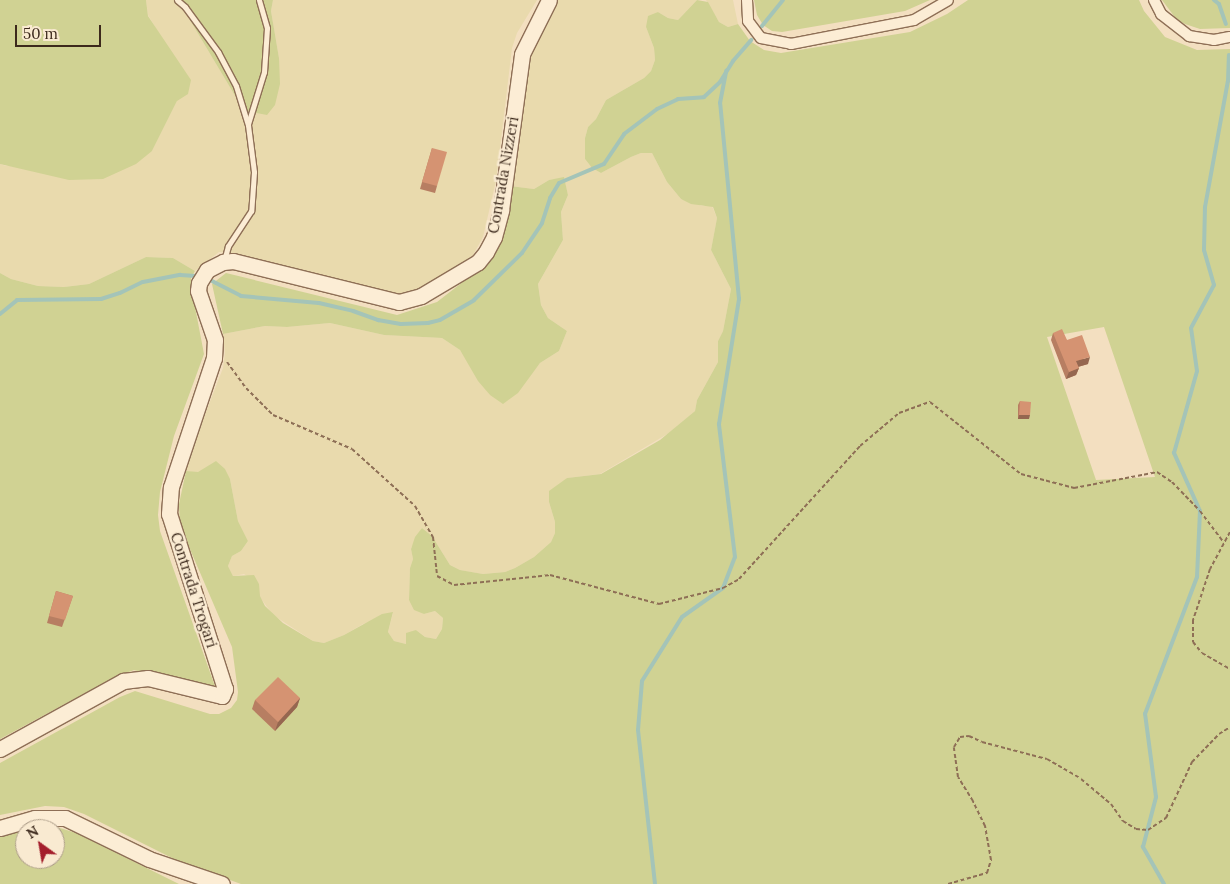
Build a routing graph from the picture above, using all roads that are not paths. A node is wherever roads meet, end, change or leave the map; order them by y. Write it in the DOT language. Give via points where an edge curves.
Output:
graph roads {
  1 [pos="176,0"];
  2 [pos="259,0"];
  3 [pos="549,0"];
  4 [pos="748,0"];
  5 [pos="948,0"];
  6 [pos="1154,0"];
  7 [pos="1230,38"];
  8 [pos="248,125"];
  9 [pos="223,262"];
  10 [pos="0,749"];
  11 [pos="0,828"];
  12 [pos="222,884"];
  1 -- 8 [label="lane" via="185,7 218,52 236,86"];
  2 -- 8 [label="lane" via="266,28 264,72"];
  3 -- 9 [label="street, Contrada Nizzeri" via="522,54 501,210 494,237 478,262 421,296 399,302"];
  4 -- 5 [label="street" via="748,21 761,38 791,44 914,20"];
  6 -- 7 [label="street" via="1161,14 1189,36 1214,40"];
  8 -- 9 [label="lane" via="254,172 251,211 228,246"];
  9 -- 10 [label="street, Contrada Trogari" via="207,270 199,283 198,291 215,346 214,358 171,487 169,514 217,660 225,688 222,696 148,678 123,681"];
  11 -- 12 [label="street" via="36,818 65,818 149,859"];
}
